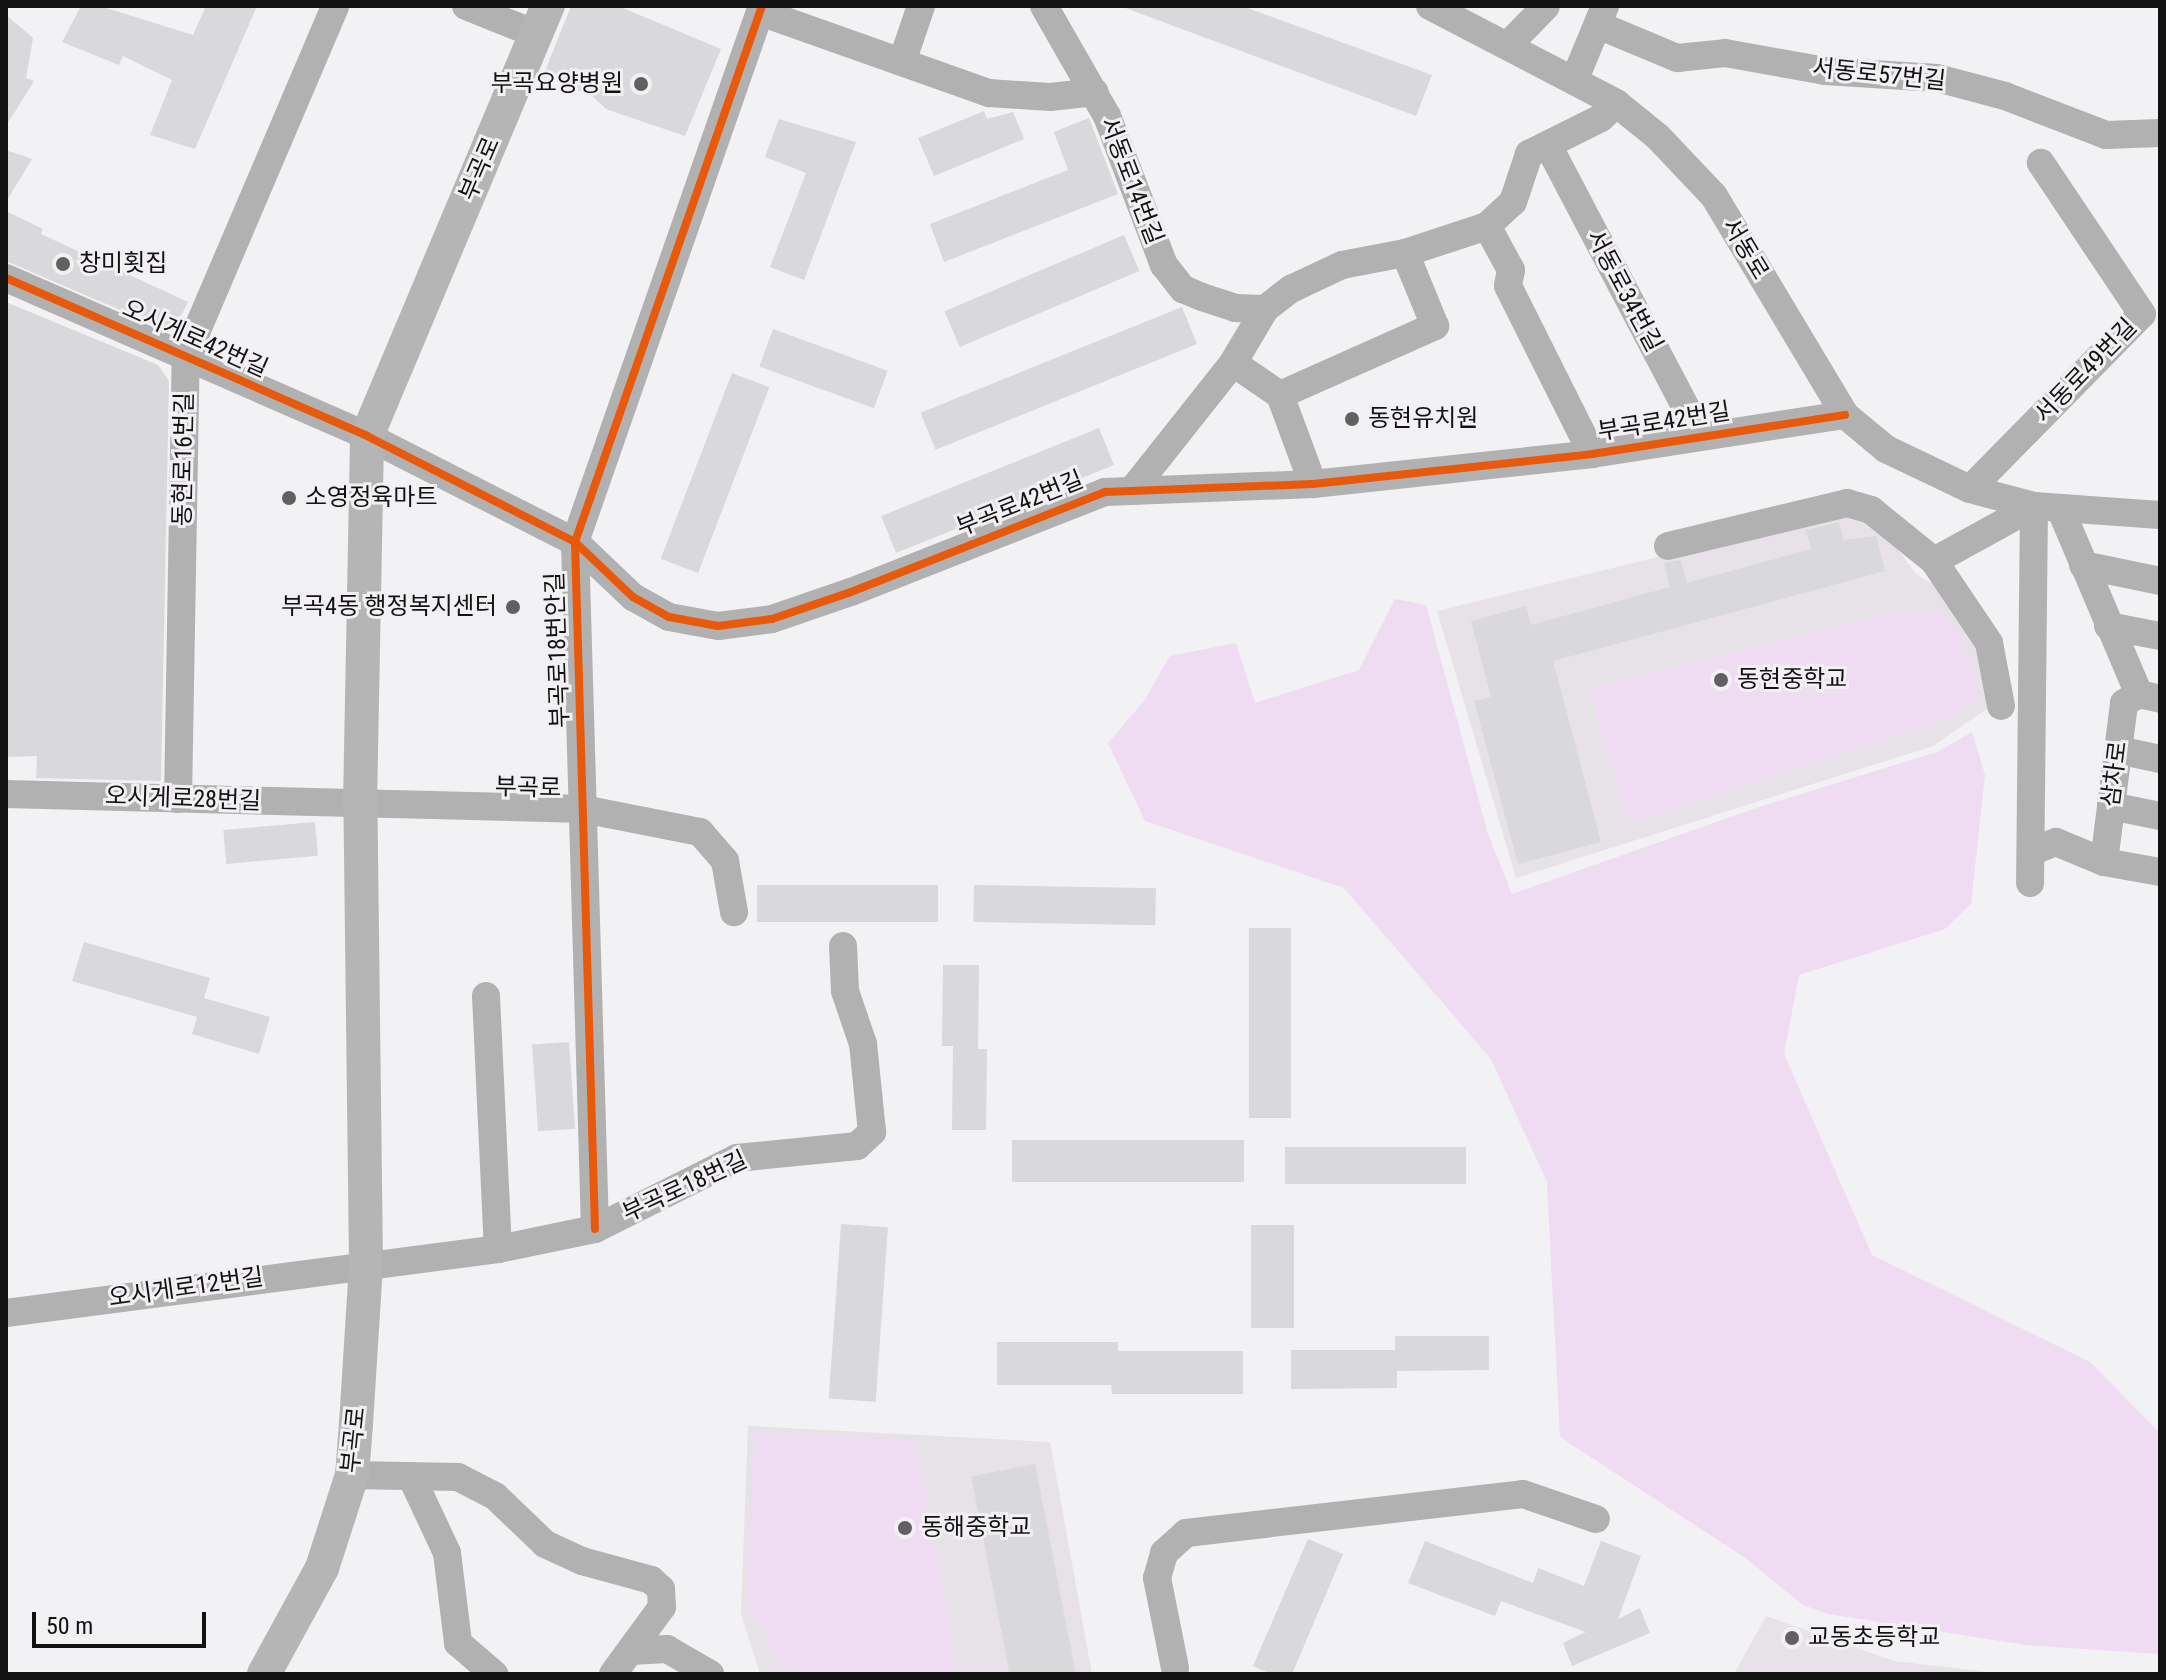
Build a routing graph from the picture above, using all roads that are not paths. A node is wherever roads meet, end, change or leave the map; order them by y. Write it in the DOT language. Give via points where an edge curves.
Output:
graph roads {
  1 [pos="335,6"];
  2 [pos="466,6"];
  3 [pos="921,6"];
  4 [pos="1044,6"];
  5 [pos="1430,6"];
  6 [pos="1546,6"];
  7 [pos="761,9"];
  8 [pos="1602,16"];
  9 [pos="542,20"];
  10 [pos="1508,45"];
  11 [pos="903,59"];
  12 [pos="1574,81"];
  13 [pos="1095,92"];
  14 [pos="1616,103"];
  15 [pos="2160,133"];
  16 [pos="1548,145"];
  17 [pos="2041,163"];
  18 [pos="1487,226"];
  19 [pos="1405,253"];
  20 [pos="6,278"];
  21 [pos="1265,309"];
  22 [pos="186,356"];
  23 [pos="1233,363"];
  24 [pos="1280,395"];
  25 [pos="1845,415"];
  26 [pos="367,436"];
  27 [pos="1701,436"];
  28 [pos="1592,454"];
  29 [pos="1313,484"];
  30 [pos="1134,488"];
  31 [pos="1970,489"];
  32 [pos="2047,507"];
  33 [pos="2160,515"];
  34 [pos="575,542"];
  35 [pos="1668,546"];
  36 [pos="1934,561"];
  37 [pos="2083,565"];
  38 [pos="2160,581"];
  39 [pos="2108,626"];
  40 [pos="2160,636"];
  41 [pos="2150,697"];
  42 [pos="2001,706"];
  43 [pos="2118,750"];
  44 [pos="2160,759"];
  45 [pos="6,794"];
  46 [pos="178,799"];
  47 [pos="360,804"];
  48 [pos="2111,806"];
  49 [pos="583,809"];
  50 [pos="2160,816"];
  51 [pos="2031,852"];
  52 [pos="2104,862"];
  53 [pos="2160,872"];
  54 [pos="2030,883"];
  55 [pos="734,912"];
  56 [pos="843,946"];
  57 [pos="486,996"];
  58 [pos="595,1229"];
  59 [pos="498,1249"];
  60 [pos="366,1263"];
  61 [pos="6,1313"];
  62 [pos="352,1475"];
  63 [pos="411,1476"];
  64 [pos="1596,1519"];
  65 [pos="630,1651"];
  66 [pos="1180,1672"];
  67 [pos="264,1674"];
  68 [pos="494,1674"];
  69 [pos="613,1674"];
  70 [pos="710,1674"];
  1 -- 22 [label="street, 동현로16번길"];
  2 -- 9 [label="street"];
  3 -- 11 [label="street"];
  4 -- 13 [label="street"];
  5 -- 10 [label="street, 서동로"];
  6 -- 10 [label="street"];
  7 -- 11 [label="street, 서동로14번길"];
  7 -- 34 [label="street, 부곡로18번안길"];
  8 -- 12 [label="street"];
  8 -- 15 [label="street, 서동로57번길" via="1677,58 1725,53 1825,71 1937,78 2005,96 2106,135"];
  9 -- 26 [label="main road, 부곡로"];
  10 -- 12 [label="street, 서동로"];
  11 -- 13 [label="street, 서동로14번길" via="989,93 1050,97"];
  12 -- 14 [label="street, 서동로"];
  13 -- 21 [label="street, 서동로14번길" via="1164,265 1183,289 1235,308"];
  14 -- 16 [label="street" via="1601,118"];
  14 -- 25 [label="street, 서동로" via="1658,137 1714,196"];
  16 -- 18 [label="street" via="1529,154 1513,202"];
  16 -- 27 [label="street, 서동로34번길"];
  17 -- 31 [label="street, 서동로49번길" via="2142,314"];
  18 -- 19 [label="street"];
  18 -- 28 [label="street" via="1511,270 1508,286"];
  19 -- 21 [label="street" via="1342,265 1291,289"];
  19 -- 24 [label="street" via="1435,326"];
  20 -- 22 [label="street, 오시게로42번길"];
  21 -- 23 [label="street"];
  22 -- 26 [label="street, 오시게로42번길"];
  22 -- 46 [label="street, 동현로16번길"];
  23 -- 24 [label="street"];
  23 -- 30 [label="street"];
  24 -- 29 [label="street"];
  25 -- 27 [label="street, 부곡로42번길"];
  25 -- 31 [label="street, 서동로" via="1886,449"];
  26 -- 34 [label="street, 부곡로42번길"];
  26 -- 47 [label="main road, 부곡로"];
  27 -- 28 [label="street, 부곡로42번길"];
  28 -- 29 [label="street, 부곡로42번길"];
  29 -- 30 [label="street, 부곡로42번길"];
  30 -- 34 [label="street, 부곡로42번길" via="1105,492 772,619 718,626 669,617 633,597"];
  31 -- 32 [label="street, 서동로"];
  32 -- 33 [label="street, 서동로"];
  32 -- 36 [label="street"];
  32 -- 37 [label="street, 삼차로"];
  32 -- 51 [label="street"];
  34 -- 49 [label="street, 부곡로18번안길"];
  35 -- 36 [label="street" via="1847,503 1871,510"];
  36 -- 42 [label="street" via="1989,643"];
  37 -- 38 [label="street"];
  37 -- 39 [label="street, 삼차로"];
  39 -- 40 [label="street"];
  39 -- 41 [label="street, 삼차로"];
  41 -- 43 [label="street, 삼차로" via="2124,703"];
  43 -- 44 [label="street"];
  43 -- 48 [label="street, 삼차로"];
  45 -- 46 [label="street, 오시게로28번길"];
  46 -- 47 [label="street, 오시게로28번길"];
  47 -- 49 [label="street, 부곡로"];
  47 -- 60 [label="main road, 부곡로"];
  48 -- 50 [label="street"];
  48 -- 52 [label="street, 삼차로"];
  49 -- 55 [label="street, 부곡로" via="700,832 725,861"];
  49 -- 58 [label="street, 부곡로18번안길"];
  51 -- 52 [label="street" via="2056,842"];
  51 -- 54 [label="street"];
  52 -- 53 [label="street"];
  56 -- 58 [label="street, 부곡로18번길" via="845,991 863,1044 872,1132 866,1140 854,1148 737,1158"];
  57 -- 59 [label="street"];
  58 -- 59 [label="street, 부곡로18번길"];
  59 -- 60 [label="street, 부곡로18번길"];
  60 -- 61 [label="street, 오시게로12번길"];
  60 -- 62 [label="main road, 부곡로"];
  62 -- 63 [label="street"];
  62 -- 67 [label="main road, 부곡로" via="322,1568"];
  63 -- 65 [label="street" via="458,1477 495,1496 545,1544 582,1561 651,1580 661,1589 662,1607"];
  63 -- 68 [label="street" via="447,1553 458,1643"];
  64 -- 66 [label="street" via="1523,1494 1186,1533 1164,1553 1157,1578"];
  65 -- 69 [label="street"];
  65 -- 70 [label="street" via="667,1649"];
}
